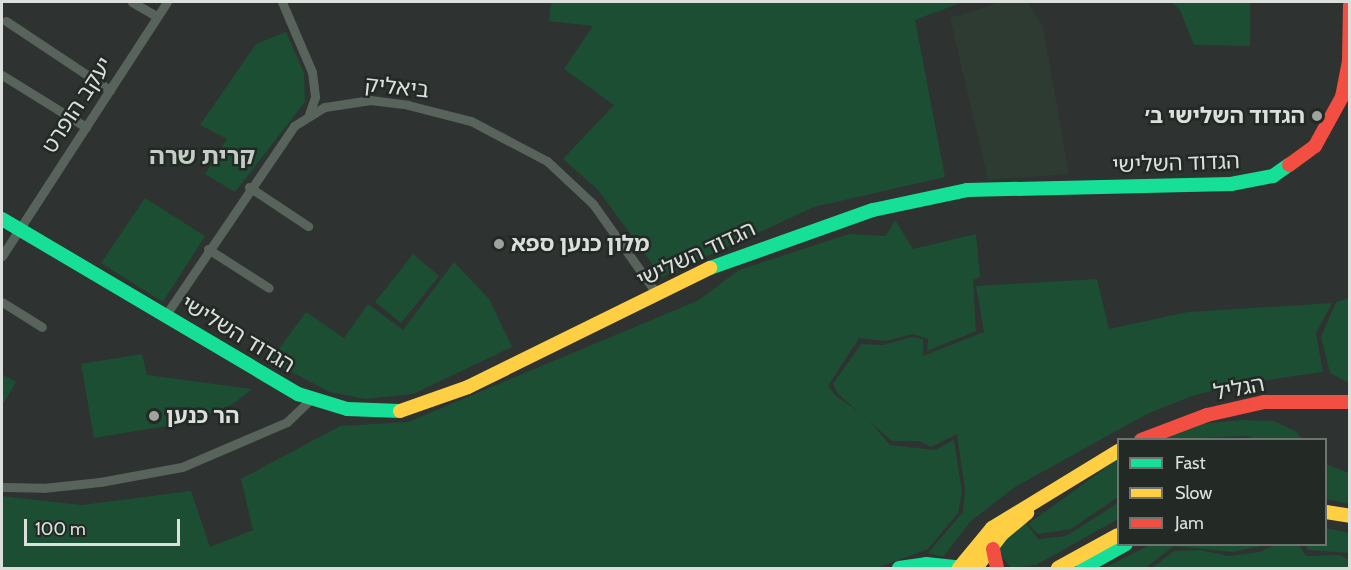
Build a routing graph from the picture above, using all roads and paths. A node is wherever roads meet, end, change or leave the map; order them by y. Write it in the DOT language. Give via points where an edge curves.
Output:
graph roads {
  1 [pos="132,2"];
  2 [pos="167,2"];
  3 [pos="282,2"];
  4 [pos="1350,4"];
  5 [pos="156,16"];
  6 [pos="6,21"];
  7 [pos="2,75"];
  8 [pos="110,90"];
  9 [pos="309,114"];
  10 [pos="86,127"];
  11 [pos="249,187"];
  12 [pos="2,219"];
  13 [pos="308,226"];
  14 [pos="20,229"];
  15 [pos="208,249"];
  16 [pos="2,256"];
  17 [pos="268,288"];
  18 [pos="657,294"];
  19 [pos="2,302"];
  20 [pos="165,316"];
  21 [pos="42,327"];
  22 [pos="312,398"];
  23 [pos="1350,402"];
  24 [pos="1146,438"];
  25 [pos="1117,452"];
  26 [pos="4,487"];
  27 [pos="1054,489"];
  28 [pos="1117,536"];
  29 [pos="1122,546"];
  30 [pos="993,549"];
  31 [pos="899,568"];
  32 [pos="961,568"];
  33 [pos="976,568"];
  34 [pos="997,568"];
  35 [pos="1058,568"];
  36 [pos="1083,568"];
  1 -- 5 [label="street"];
  2 -- 5 [label="street, יעקב הופרט"];
  3 -- 9 [label="street" via="312,72 315,97"];
  4 -- 18 [label="street, הגדוד השלישי" via="1349,61 1342,97 1315,146 1273,176 1231,184 1032,186 942,193 792,234"];
  5 -- 8 [label="street, יעקב הופרט"];
  6 -- 8 [label="street"];
  7 -- 10 [label="street"];
  8 -- 10 [label="street, יעקב הופרט"];
  9 -- 11 [label="street, ביאליק" via="294,126"];
  9 -- 18 [label="street, ביאליק" via="344,102 389,102 436,111 499,134 547,161 586,197 617,233"];
  10 -- 14 [label="street, יעקב הופרט"];
  11 -- 13 [label="street"];
  11 -- 15 [label="street, ביאליק"];
  12 -- 14 [label="street, הגדוד השלישי"];
  14 -- 16 [label="street"];
  14 -- 20 [label="street, הגדוד השלישי"];
  15 -- 17 [label="street"];
  15 -- 20 [label="street, ביאליק"];
  18 -- 22 [label="street, הגדוד השלישי" via="570,339 427,404 399,411 362,412"];
  19 -- 21 [label="street"];
  20 -- 22 [label="street, הגדוד השלישי" via="272,380"];
  22 -- 26 [label="street" via="287,422 182,467 100,482"];
  23 -- 24 [label="street, הגליל" via="1264,402 1207,415"];
  25 -- 27 [label="street"];
  27 -- 30 [label="street" via="1002,534"];
  27 -- 32 [label="street" via="992,528"];
  28 -- 35 [label="street"];
  29 -- 36 [label="street"];
  30 -- 33 [label="street"];
  30 -- 34 [label="street"];
  31 -- 32 [label="street" via="926,564"];
}
